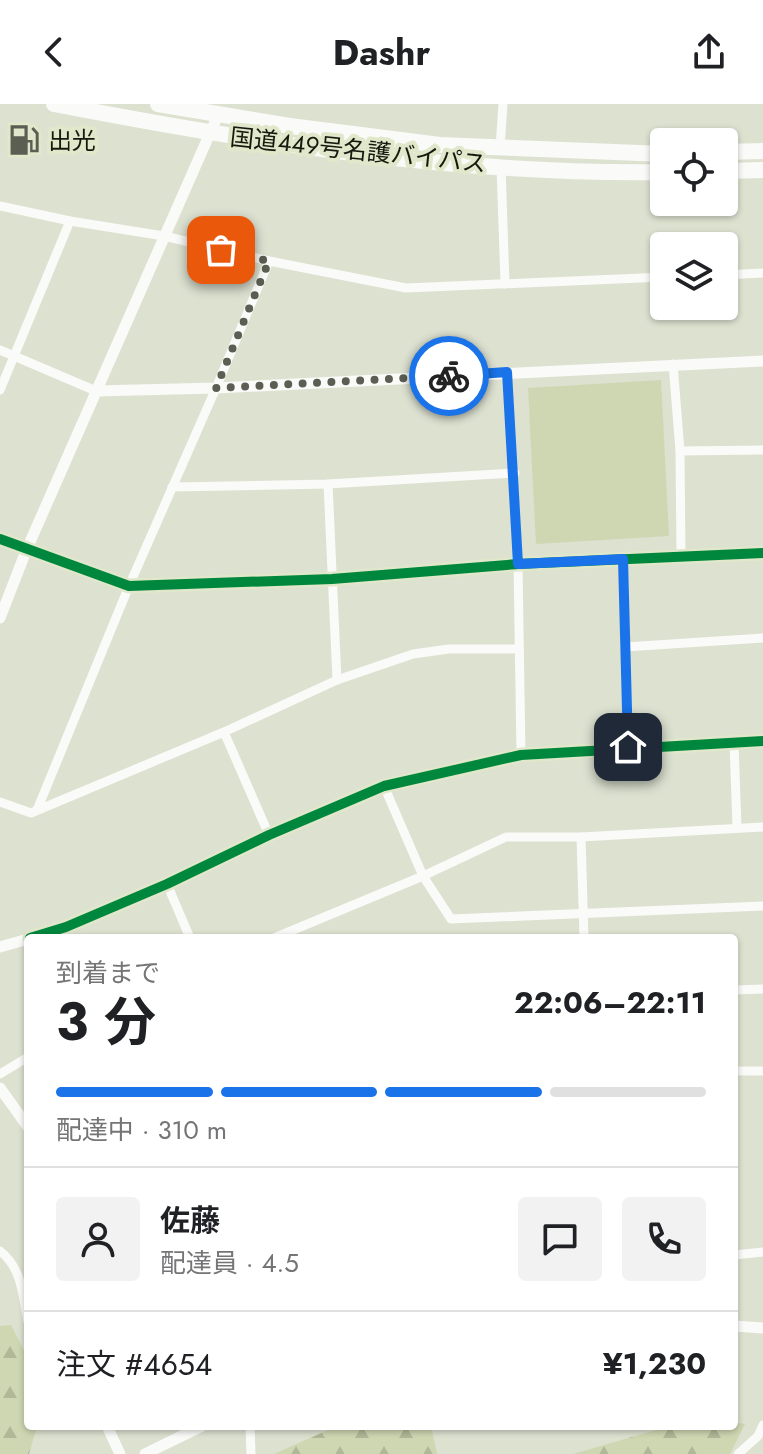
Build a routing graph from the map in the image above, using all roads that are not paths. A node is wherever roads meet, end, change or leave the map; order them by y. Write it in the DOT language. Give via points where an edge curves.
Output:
graph roads {
  1 [pos="54,104"];
  2 [pos="158,104"];
  3 [pos="503,104"];
  4 [pos="220,109"];
  5 [pos="209,134"];
  6 [pos="763,151"];
  7 [pos="738,152"];
  8 [pos="650,154"];
  9 [pos="501,158"];
  10 [pos="763,170"];
  11 [pos="650,171"];
  12 [pos="738,171"];
  13 [pos="0,206"];
  14 [pos="70,221"];
  15 [pos="164,236"];
  16 [pos="269,261"];
  17 [pos="763,273"];
  18 [pos="738,274"];
  19 [pos="650,278"];
  20 [pos="505,284"];
  21 [pos="0,350"];
  22 [pos="15,356"];
  23 [pos="763,361"];
  24 [pos="673,364"];
  25 [pos="507,372"];
  26 [pos="216,388"];
  27 [pos="0,390"];
  28 [pos="96,391"];
  29 [pos="763,450"];
  30 [pos="680,451"];
  31 [pos="515,473"];
  32 [pos="328,484"];
  33 [pos="172,487"];
  34 [pos="0,539"];
  35 [pos="26,551"];
  36 [pos="763,553"];
  37 [pos="681,557"];
  38 [pos="623,559"];
  39 [pos="518,564"];
  40 [pos="332,579"];
  41 [pos="129,586"];
  42 [pos="0,618"];
  43 [pos="763,638"];
  44 [pos="625,647"];
  45 [pos="519,649"];
  46 [pos="337,680"];
  47 [pos="224,732"];
  48 [pos="763,741"];
  49 [pos="734,743"];
  50 [pos="628,747"];
  51 [pos="521,755"];
  52 [pos="384,786"];
  53 [pos="0,802"];
  54 [pos="37,810"];
  55 [pos="737,827"];
  56 [pos="763,827"];
  57 [pos="269,835"];
  58 [pos="581,837"];
  59 [pos="423,876"];
  60 [pos="167,884"];
  61 [pos="763,906"];
  62 [pos="582,914"];
  63 [pos="42,934"];
  64 [pos="188,934"];
  65 [pos="284,934"];
  66 [pos="584,934"];
  67 [pos="24,940"];
  68 [pos="0,947"];
  69 [pos="763,989"];
  70 [pos="738,990"];
  71 [pos="24,1059"];
  72 [pos="738,1071"];
  73 [pos="763,1071"];
  74 [pos="0,1074"];
  75 [pos="0,1088"];
  76 [pos="24,1121"];
  77 [pos="0,1251"];
  78 [pos="763,1252"];
  79 [pos="738,1255"];
  80 [pos="24,1301"];
  81 [pos="738,1326"];
  82 [pos="763,1328"];
  83 [pos="763,1425"];
  84 [pos="109,1430"];
  85 [pos="194,1430"];
  86 [pos="250,1430"];
  87 [pos="120,1454"];
  88 [pos="145,1454"];
  89 [pos="251,1454"];
  90 [pos="738,1454"];
  1 -- 5 [label="highway, 国道449号名護バイパス"];
  2 -- 4 [label="highway, 国道449号名護バイパス"];
  3 -- 9 [label="street"];
  4 -- 5 [label="street"];
  4 -- 9 [label="highway, 国道449号名護バイパス"];
  5 -- 9 [label="highway, 国道449号名護バイパス" via="352,154"];
  5 -- 15 [label="street"];
  6 -- 7 [label="highway"];
  8 -- 9 [label="highway, 国道449号名護バイパス"];
  9 -- 11 [label="highway, 国道449号名護バイパス"];
  9 -- 20 [label="street"];
  10 -- 12 [label="highway"];
  13 -- 14 [label="street"];
  14 -- 15 [label="street"];
  14 -- 22 [label="street"];
  15 -- 16 [label="street"];
  15 -- 28 [label="street"];
  16 -- 20 [label="street" via="406,288"];
  16 -- 26 [label="street"];
  17 -- 18 [label="street"];
  19 -- 20 [label="street"];
  21 -- 22 [label="street"];
  22 -- 27 [label="street"];
  22 -- 28 [label="street"];
  23 -- 24 [label="street"];
  24 -- 25 [label="street"];
  24 -- 30 [label="street"];
  25 -- 26 [label="street"];
  25 -- 31 [label="street"];
  26 -- 28 [label="street"];
  26 -- 33 [label="street"];
  28 -- 35 [label="street"];
  29 -- 30 [label="street"];
  30 -- 37 [label="street"];
  31 -- 32 [label="street"];
  31 -- 39 [label="street"];
  32 -- 33 [label="street"];
  32 -- 40 [label="street"];
  33 -- 41 [label="street"];
  34 -- 35 [label="street"];
  35 -- 41 [label="street"];
  35 -- 42 [label="street"];
  36 -- 37 [label="street"];
  37 -- 38 [label="street"];
  38 -- 39 [label="street"];
  38 -- 44 [label="street"];
  39 -- 40 [label="street"];
  39 -- 45 [label="street"];
  40 -- 41 [label="street"];
  40 -- 46 [label="street"];
  41 -- 54 [label="street"];
  43 -- 44 [label="street"];
  44 -- 50 [label="street"];
  45 -- 46 [label="street" via="413,654"];
  45 -- 51 [label="street"];
  46 -- 47 [label="street"];
  47 -- 54 [label="street"];
  47 -- 57 [label="street"];
  48 -- 49 [label="street"];
  49 -- 50 [label="street"];
  49 -- 55 [label="street"];
  50 -- 51 [label="street"];
  51 -- 52 [label="street"];
  52 -- 57 [label="street"];
  52 -- 59 [label="street"];
  53 -- 54 [label="street" via="31,813"];
  55 -- 56 [label="street"];
  55 -- 58 [label="street"];
  57 -- 60 [label="street"];
  58 -- 59 [label="street" via="506,837"];
  58 -- 62 [label="street"];
  59 -- 62 [label="street" via="451,919"];
  59 -- 65 [label="street"];
  60 -- 63 [label="street"];
  60 -- 64 [label="street"];
  61 -- 62 [label="street"];
  62 -- 66 [label="street"];
  67 -- 68 [label="street"];
  69 -- 70 [label="street"];
  71 -- 74 [label="street"];
  72 -- 73 [label="street"];
  75 -- 76 [label="street"];
  77 -- 80 [label="street" via="19,1274"];
  78 -- 79 [label="street"];
  81 -- 82 [label="street"];
  83 -- 90 [label="street"];
  84 -- 87 [label="street"];
  85 -- 88 [label="street"];
  86 -- 89 [label="street"];
}
